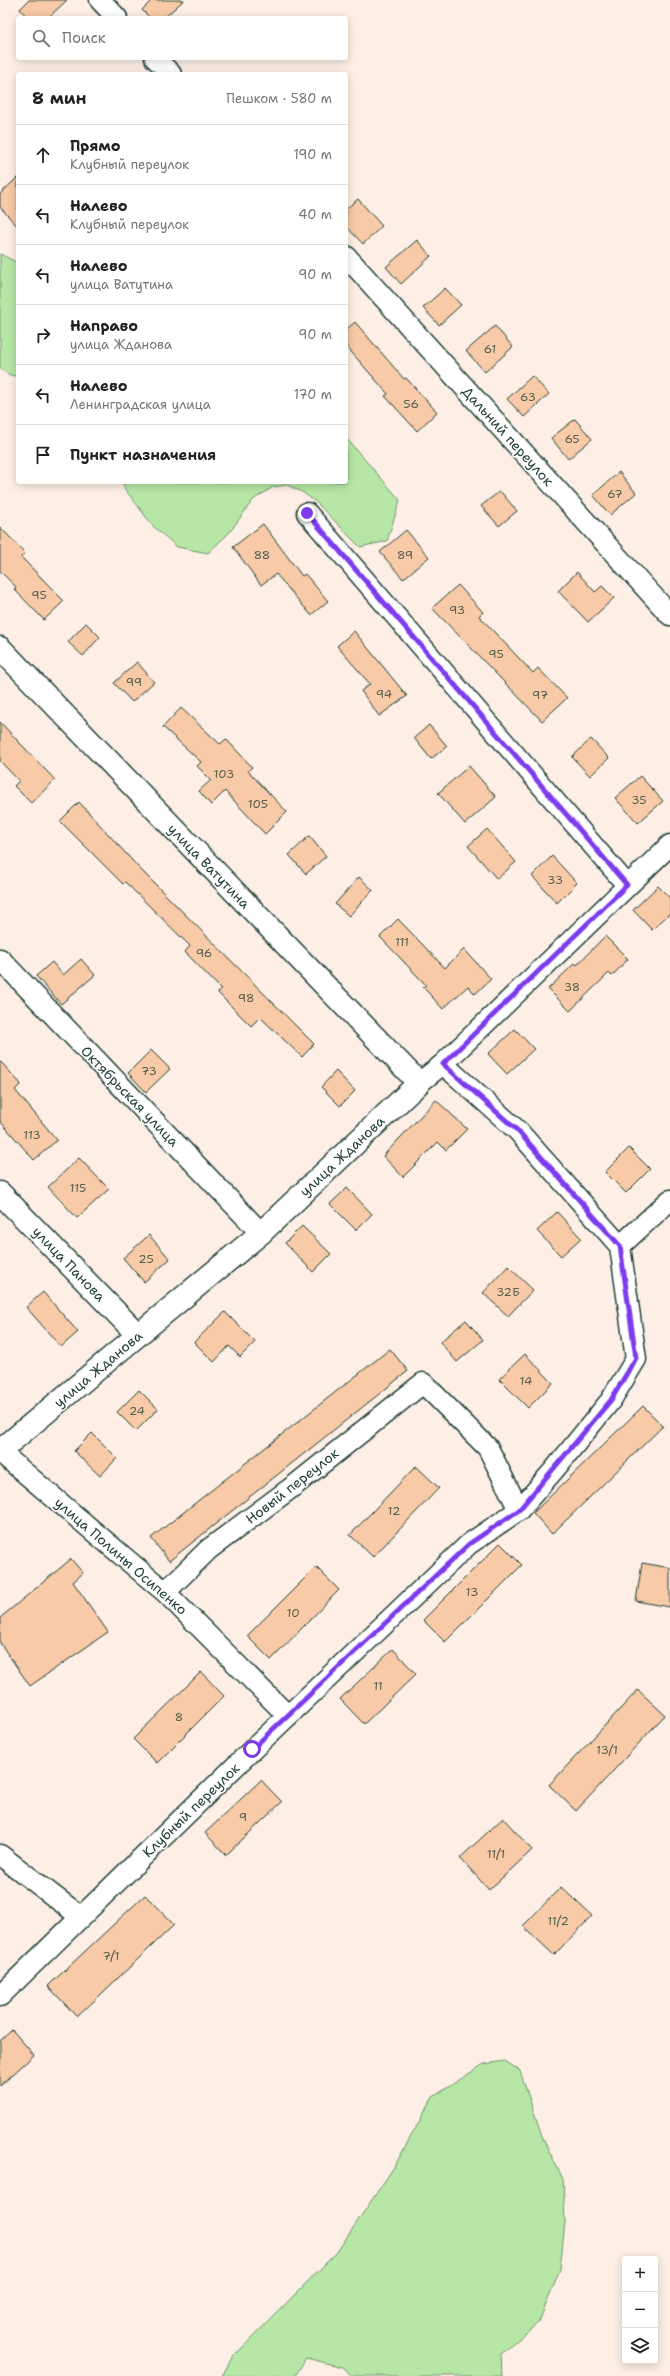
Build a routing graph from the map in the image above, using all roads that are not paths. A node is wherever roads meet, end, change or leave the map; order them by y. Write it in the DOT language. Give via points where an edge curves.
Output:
graph roads {
  1 [pos="100,0"];
  2 [pos="115,16"];
  3 [pos="157,60"];
  4 [pos="169,72"];
  5 [pos="348,258"];
  6 [pos="307,513"];
  7 [pos="670,615"];
  8 [pos="0,648"];
  9 [pos="670,845"];
  10 [pos="627,885"];
  11 [pos="0,959"];
  12 [pos="443,1064"];
  13 [pos="419,1083"];
  14 [pos="0,1193"];
  15 [pos="670,1200"];
  16 [pos="260,1233"];
  17 [pos="620,1246"];
  18 [pos="138,1335"];
  19 [pos="0,1452"];
  20 [pos="519,1510"];
  21 [pos="165,1592"];
  22 [pos="288,1716"];
  23 [pos="0,1855"];
  24 [pos="80,1917"];
  25 [pos="0,1996"];
  1 -- 2 [label="street"];
  3 -- 4 [label="street"];
  5 -- 7 [label="street, Дальний переулок"];
  6 -- 10 [label="street"];
  8 -- 13 [label="street, улица Ватутина"];
  9 -- 10 [label="street, улица Жданова"];
  10 -- 12 [label="street, улица Жданова"];
  11 -- 16 [label="street, Октябрьская улица"];
  12 -- 13 [label="street, улица Жданова"];
  12 -- 17 [label="street" via="518,1131"];
  13 -- 16 [label="street, улица Жданова"];
  14 -- 18 [label="street, улица Панова"];
  15 -- 17 [label="street"];
  16 -- 18 [label="street, улица Жданова"];
  17 -- 20 [label="street, Клубный переулок" via="636,1358 611,1400"];
  18 -- 19 [label="street, улица Жданова"];
  19 -- 21 [label="street, улица Полины Осипенко"];
  20 -- 21 [label="street, Новый переулок" via="488,1448 423,1383 295,1485 209,1549"];
  20 -- 22 [label="street, Клубный переулок" via="469,1544"];
  21 -- 22 [label="street, улица Полины Осипенко"];
  22 -- 24 [label="street, Клубный переулок"];
  23 -- 24 [label="street"];
  24 -- 25 [label="street, Клубный переулок"];
}
